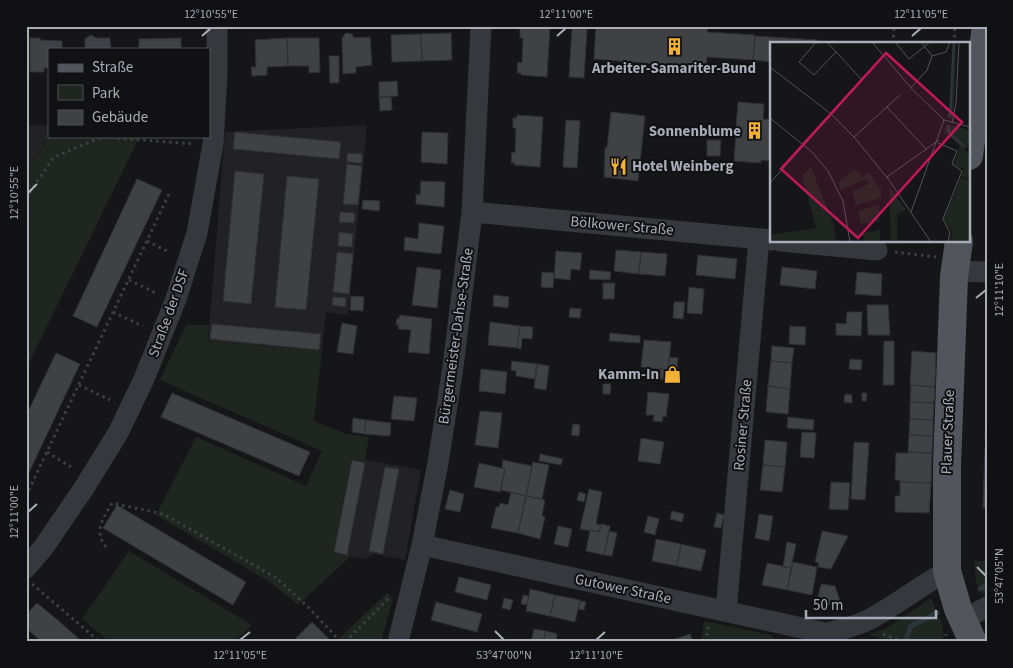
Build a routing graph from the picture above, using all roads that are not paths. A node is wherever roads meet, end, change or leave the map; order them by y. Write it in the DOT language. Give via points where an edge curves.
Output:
graph roads {
  1 [pos="217,26"];
  2 [pos="481,26"];
  3 [pos="986,26"];
  4 [pos="970,148"];
  5 [pos="472,212"];
  6 [pos="770,240"];
  7 [pos="791,242"];
  8 [pos="877,250"];
  9 [pos="952,257"];
  10 [pos="987,272"];
  11 [pos="422,545"];
  12 [pos="26,568"];
  13 [pos="947,571"];
  14 [pos="987,607"];
  15 [pos="718,615"];
  16 [pos="968,631"];
  17 [pos="818,637"];
  18 [pos="398,642"];
  1 -- 12 [label="street, Straße der DSF" via="214,144 197,233 176,299 118,433 84,488"];
  2 -- 5 [label="street, Bürgermeister-Dahse-Straße"];
  3 -- 4 [label="main road"];
  5 -- 6 [label="street, Bölkower Straße"];
  5 -- 11 [label="street, Bürgermeister-Dahse-Straße" via="454,367"];
  6 -- 15 [label="street, Rosiner Straße"];
  7 -- 8 [label="street, Bölkower Straße"];
  9 -- 10 [label="street"];
  9 -- 13 [label="main road, Plauer Straße"];
  11 -- 15 [label="street, Gutower Straße"];
  11 -- 18 [label="street, Bürgermeister-Dahse-Straße"];
  13 -- 16 [label="main road, Plauer Straße" via="953,596"];
  13 -- 17 [label="street" via="866,621"];
  14 -- 16 [label="street"];
  15 -- 17 [label="street, Gutower Straße"];
}
